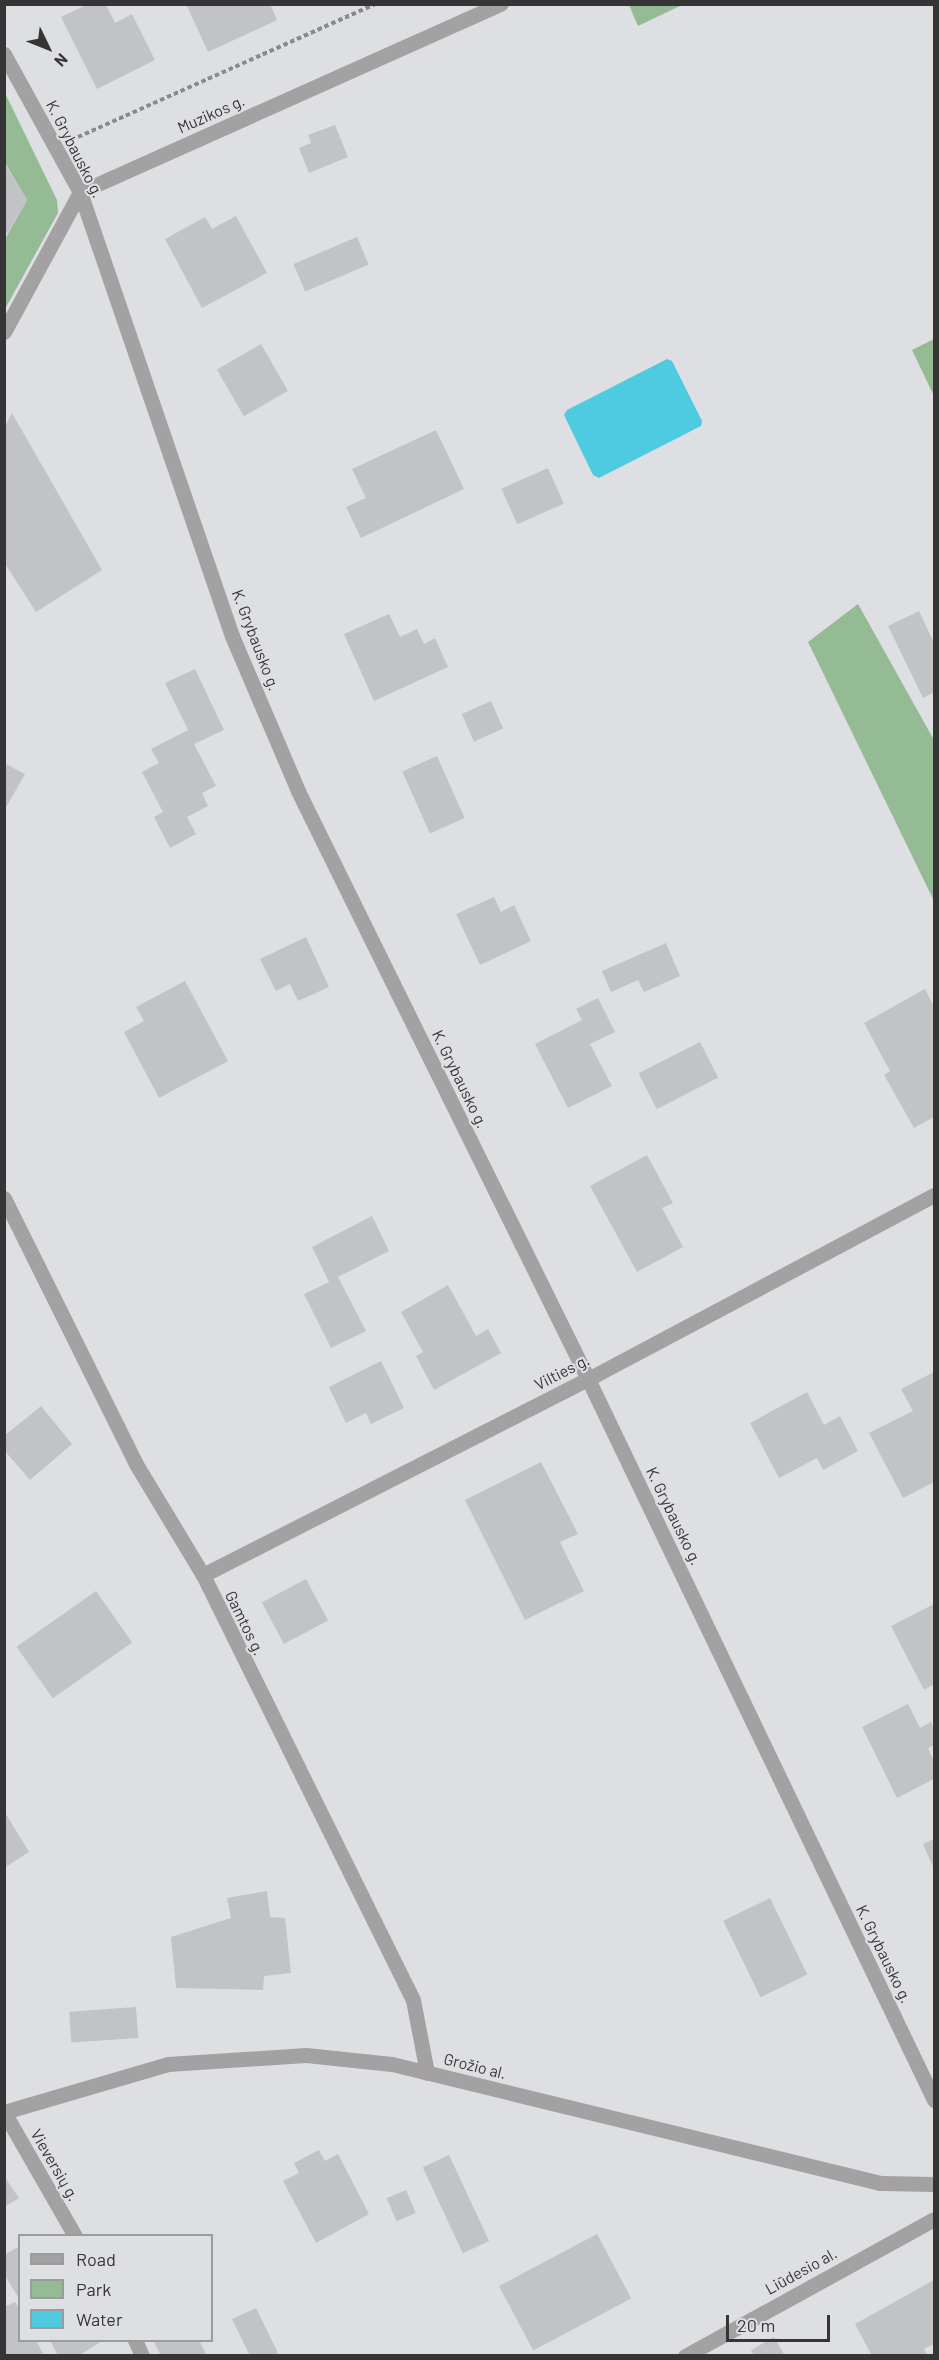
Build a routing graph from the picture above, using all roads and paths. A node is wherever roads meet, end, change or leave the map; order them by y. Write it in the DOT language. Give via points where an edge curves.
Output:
graph roads {
  1 [pos="376,4"];
  2 [pos="501,4"];
  3 [pos="4,54"];
  4 [pos="55,147"];
  5 [pos="80,192"];
  6 [pos="4,332"];
  7 [pos="934,1195"];
  8 [pos="4,1198"];
  9 [pos="588,1379"];
  10 [pos="203,1575"];
  11 [pos="427,2073"];
  12 [pos="934,2100"];
  13 [pos="4,2112"];
  14 [pos="934,2184"];
  15 [pos="934,2219"];
  16 [pos="74,2234"];
  17 [pos="685,2355"];
  1 -- 4 [label="path"];
  2 -- 5 [label="street, Muzikos g."];
  3 -- 4 [label="street, K. Grybausko g."];
  4 -- 5 [label="street, K. Grybausko g."];
  5 -- 6 [label="street"];
  5 -- 9 [label="street, K. Grybausko g." via="232,636 298,791"];
  7 -- 9 [label="street, Vilties g."];
  8 -- 10 [label="street, Gamtos g." via="136,1464"];
  9 -- 10 [label="street, Vilties g."];
  9 -- 12 [label="street, K. Grybausko g."];
  10 -- 11 [label="street, Gamtos g." via="413,2000"];
  11 -- 13 [label="street, Grožio al." via="392,2064 306,2055 168,2064"];
  11 -- 14 [label="street, Grožio al." via="880,2183"];
  13 -- 16 [label="street, Vieversių g."];
  15 -- 17 [label="street, Liūdesio al."];
}
